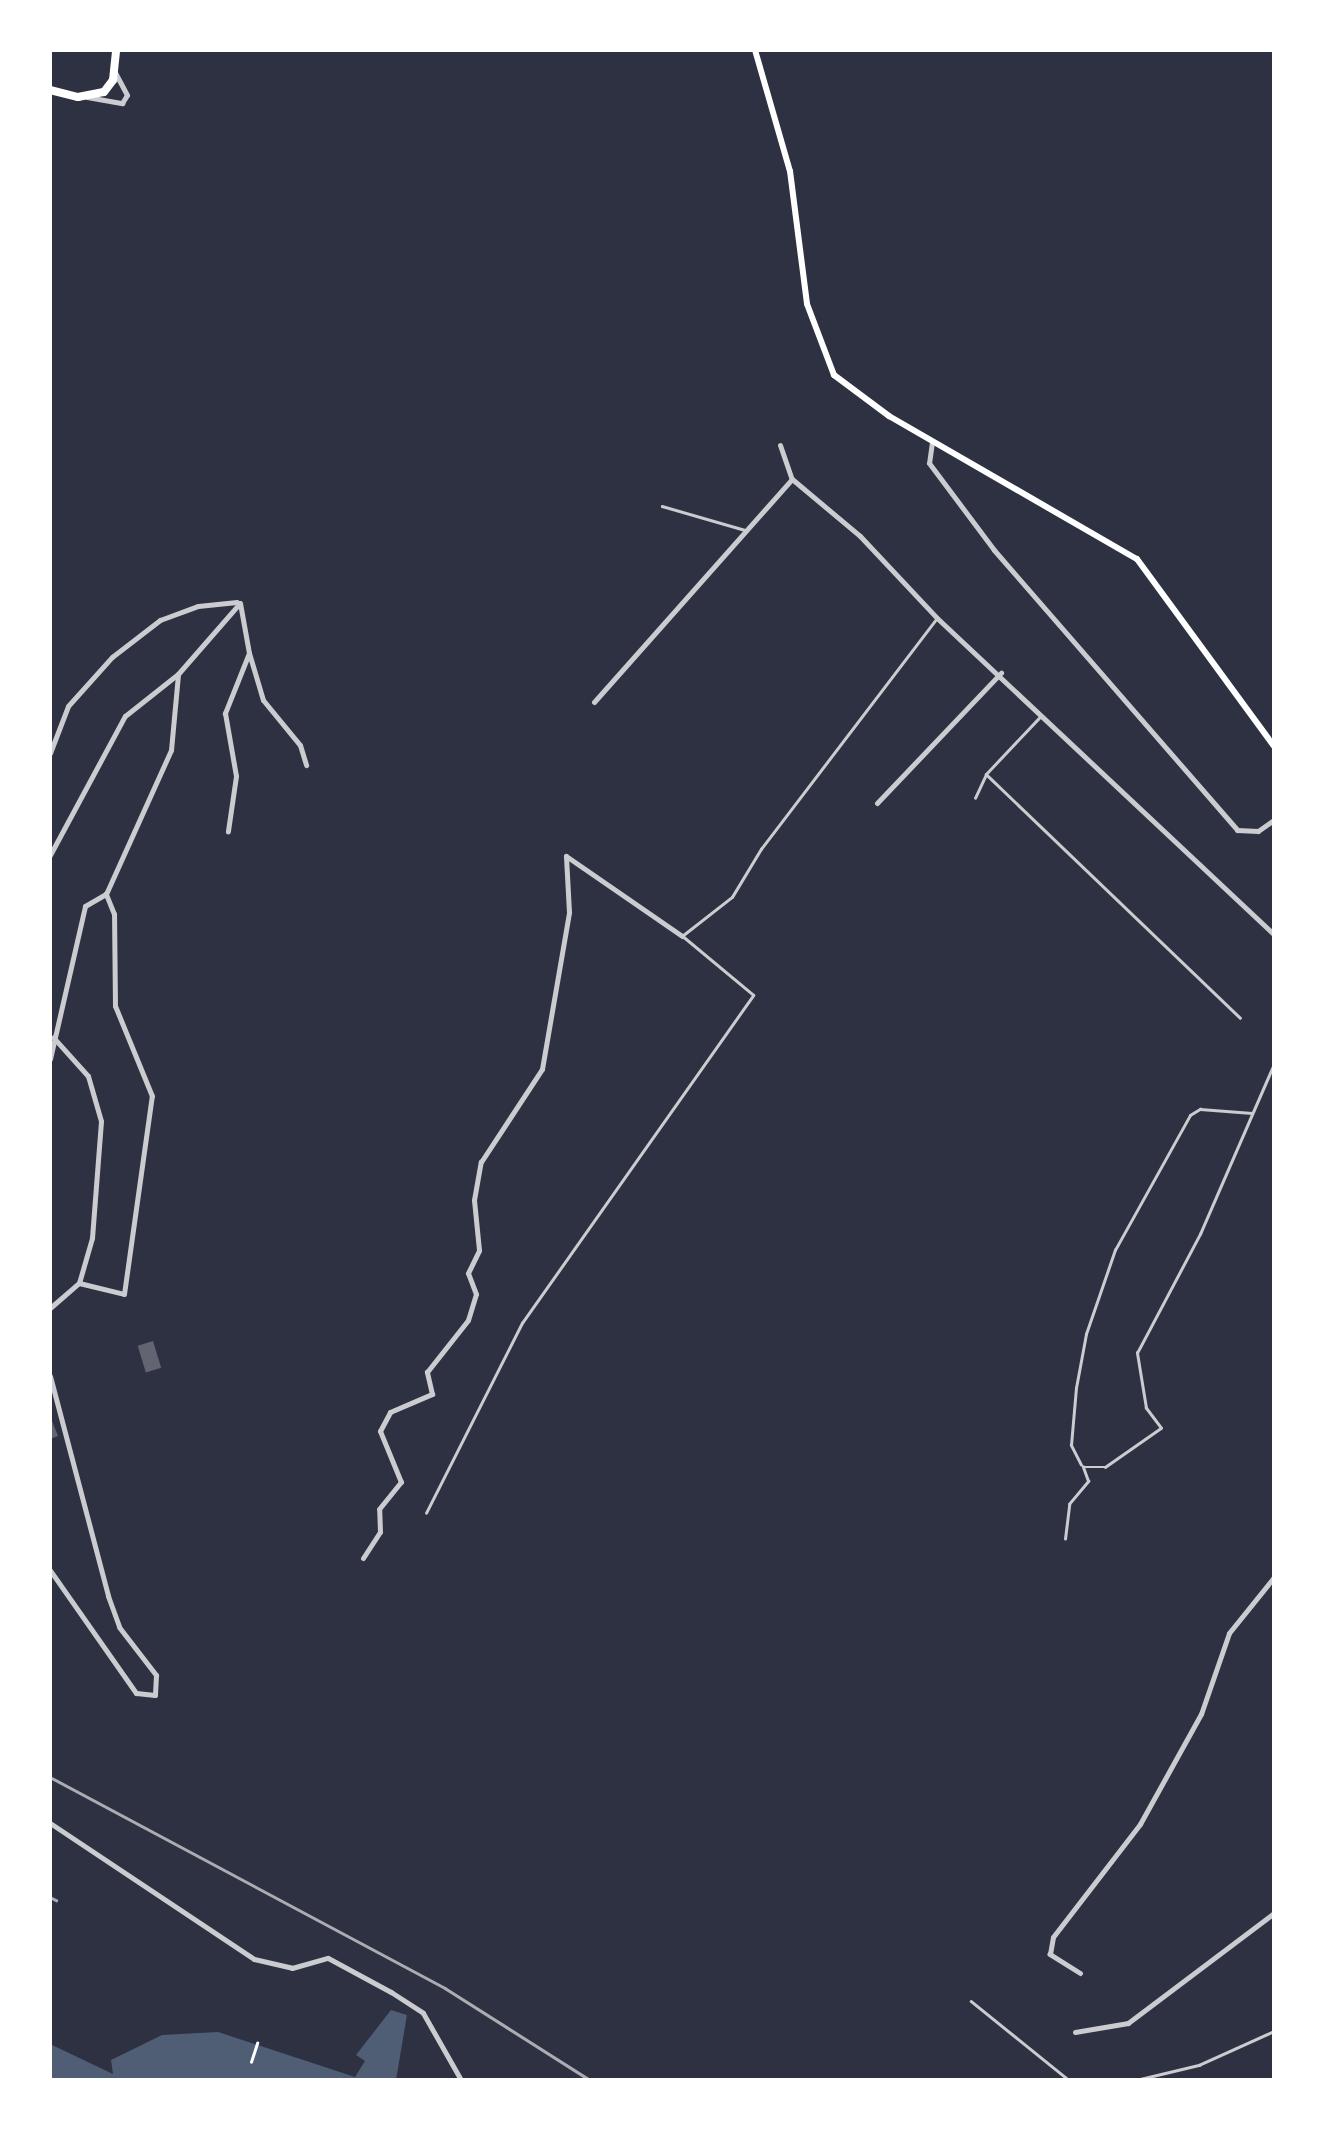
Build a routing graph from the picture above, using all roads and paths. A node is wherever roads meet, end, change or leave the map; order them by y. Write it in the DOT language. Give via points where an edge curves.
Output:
graph roads {
  1 [pos="116,50"];
  2 [pos="755,50"];
  3 [pos="115,72"];
  4 [pos="50,90"];
  5 [pos="88,97"];
  6 [pos="932,442"];
  7 [pos="780,445"];
  8 [pos="792,479"];
  9 [pos="662,506"];
  10 [pos="747,531"];
  11 [pos="236,604"];
  12 [pos="936,618"];
  13 [pos="249,653"];
  14 [pos="1001,673"];
  15 [pos="178,674"];
  16 [pos="594,702"];
  17 [pos="1042,714"];
  18 [pos="1274,746"];
  19 [pos="50,753"];
  20 [pos="306,765"];
  21 [pos="986,774"];
  22 [pos="975,798"];
  23 [pos="877,804"];
  24 [pos="1274,820"];
  25 [pos="228,831"];
  26 [pos="50,855"];
  27 [pos="106,894"];
  28 [pos="1274,934"];
  29 [pos="682,936"];
  30 [pos="1240,1018"];
  31 [pos="51,1038"];
  32 [pos="50,1058"];
  33 [pos="1274,1064"];
  34 [pos="1254,1113"];
  35 [pos="78,1283"];
  36 [pos="50,1308"];
  37 [pos="50,1376"];
  38 [pos="1083,1468"];
  39 [pos="426,1514"];
  40 [pos="1064,1540"];
  41 [pos="363,1558"];
  42 [pos="50,1570"];
  43 [pos="1274,1576"];
  44 [pos="50,1823"];
  45 [pos="1274,1912"];
  46 [pos="1080,1973"];
  47 [pos="971,2000"];
  48 [pos="1274,2031"];
  49 [pos="1074,2032"];
  50 [pos="258,2043"];
  51 [pos="252,2062"];
  52 [pos="461,2080"];
  53 [pos="1069,2080"];
  54 [pos="1136,2080"];
  1 -- 3 [label="main road"];
  2 -- 6 [label="main road" via="790,171 818,344 834,376"];
  3 -- 5 [label="main road" via="104,92"];
  3 -- 5 [label="street" via="127,95 122,103"];
  4 -- 5 [label="main road"];
  6 -- 18 [label="main road" via="1137,559"];
  6 -- 24 [label="street" via="929,463 994,550 1238,830 1258,831"];
  7 -- 8 [label="street"];
  8 -- 10 [label="street"];
  8 -- 12 [label="street" via="860,536"];
  9 -- 10 [label="lane"];
  10 -- 16 [label="street"];
  11 -- 13 [label="street"];
  11 -- 15 [label="street"];
  11 -- 19 [label="street" via="198,606 160,620 112,657 68,706"];
  12 -- 14 [label="street"];
  12 -- 29 [label="lane" via="732,896"];
  13 -- 20 [label="street" via="264,700 300,745"];
  13 -- 25 [label="street" via="225,713 236,776"];
  14 -- 17 [label="street"];
  14 -- 23 [label="street"];
  15 -- 26 [label="street" via="125,716"];
  15 -- 27 [label="street" via="172,750"];
  17 -- 21 [label="lane"];
  17 -- 28 [label="street"];
  21 -- 22 [label="lane"];
  21 -- 30 [label="lane"];
  27 -- 31 [label="street" via="85,906"];
  27 -- 35 [label="street" via="114,914 116,1006 152,1096 151,1115 124,1294"];
  29 -- 39 [label="lane" via="753,995 522,1322"];
  29 -- 41 [label="street" via="566,856 569,912 542,1069 481,1162 474,1200 479,1250 468,1273 476,1294 468,1320 427,1372 432,1394 390,1412 380,1431 401,1482 379,1509 380,1532"];
  31 -- 32 [label="street"];
  31 -- 35 [label="street" via="88,1076 101,1122 92,1238"];
  33 -- 34 [label="lane"];
  34 -- 38 [label="lane" via="1137,1353 1146,1408 1161,1428 1105,1467"];
  34 -- 38 [label="lane" via="1200,1109 1190,1115 1115,1250 1090,1318 1076,1388 1071,1445"];
  35 -- 36 [label="street"];
  37 -- 42 [label="street" via="108,1596 119,1627 156,1675 155,1695 136,1692"];
  38 -- 40 [label="lane" via="1088,1481 1075,1490"];
  43 -- 46 [label="street" via="1229,1633 1201,1714 1140,1824 1053,1938 1050,1954"];
  44 -- 52 [label="street" via="254,1959 292,1968 328,1958 391,1992 423,2013"];
  45 -- 49 [label="street" via="1128,2023"];
  47 -- 53 [label="lane"];
  48 -- 54 [label="lane" via="1200,2065"];
  50 -- 51 [label="path"];
}
